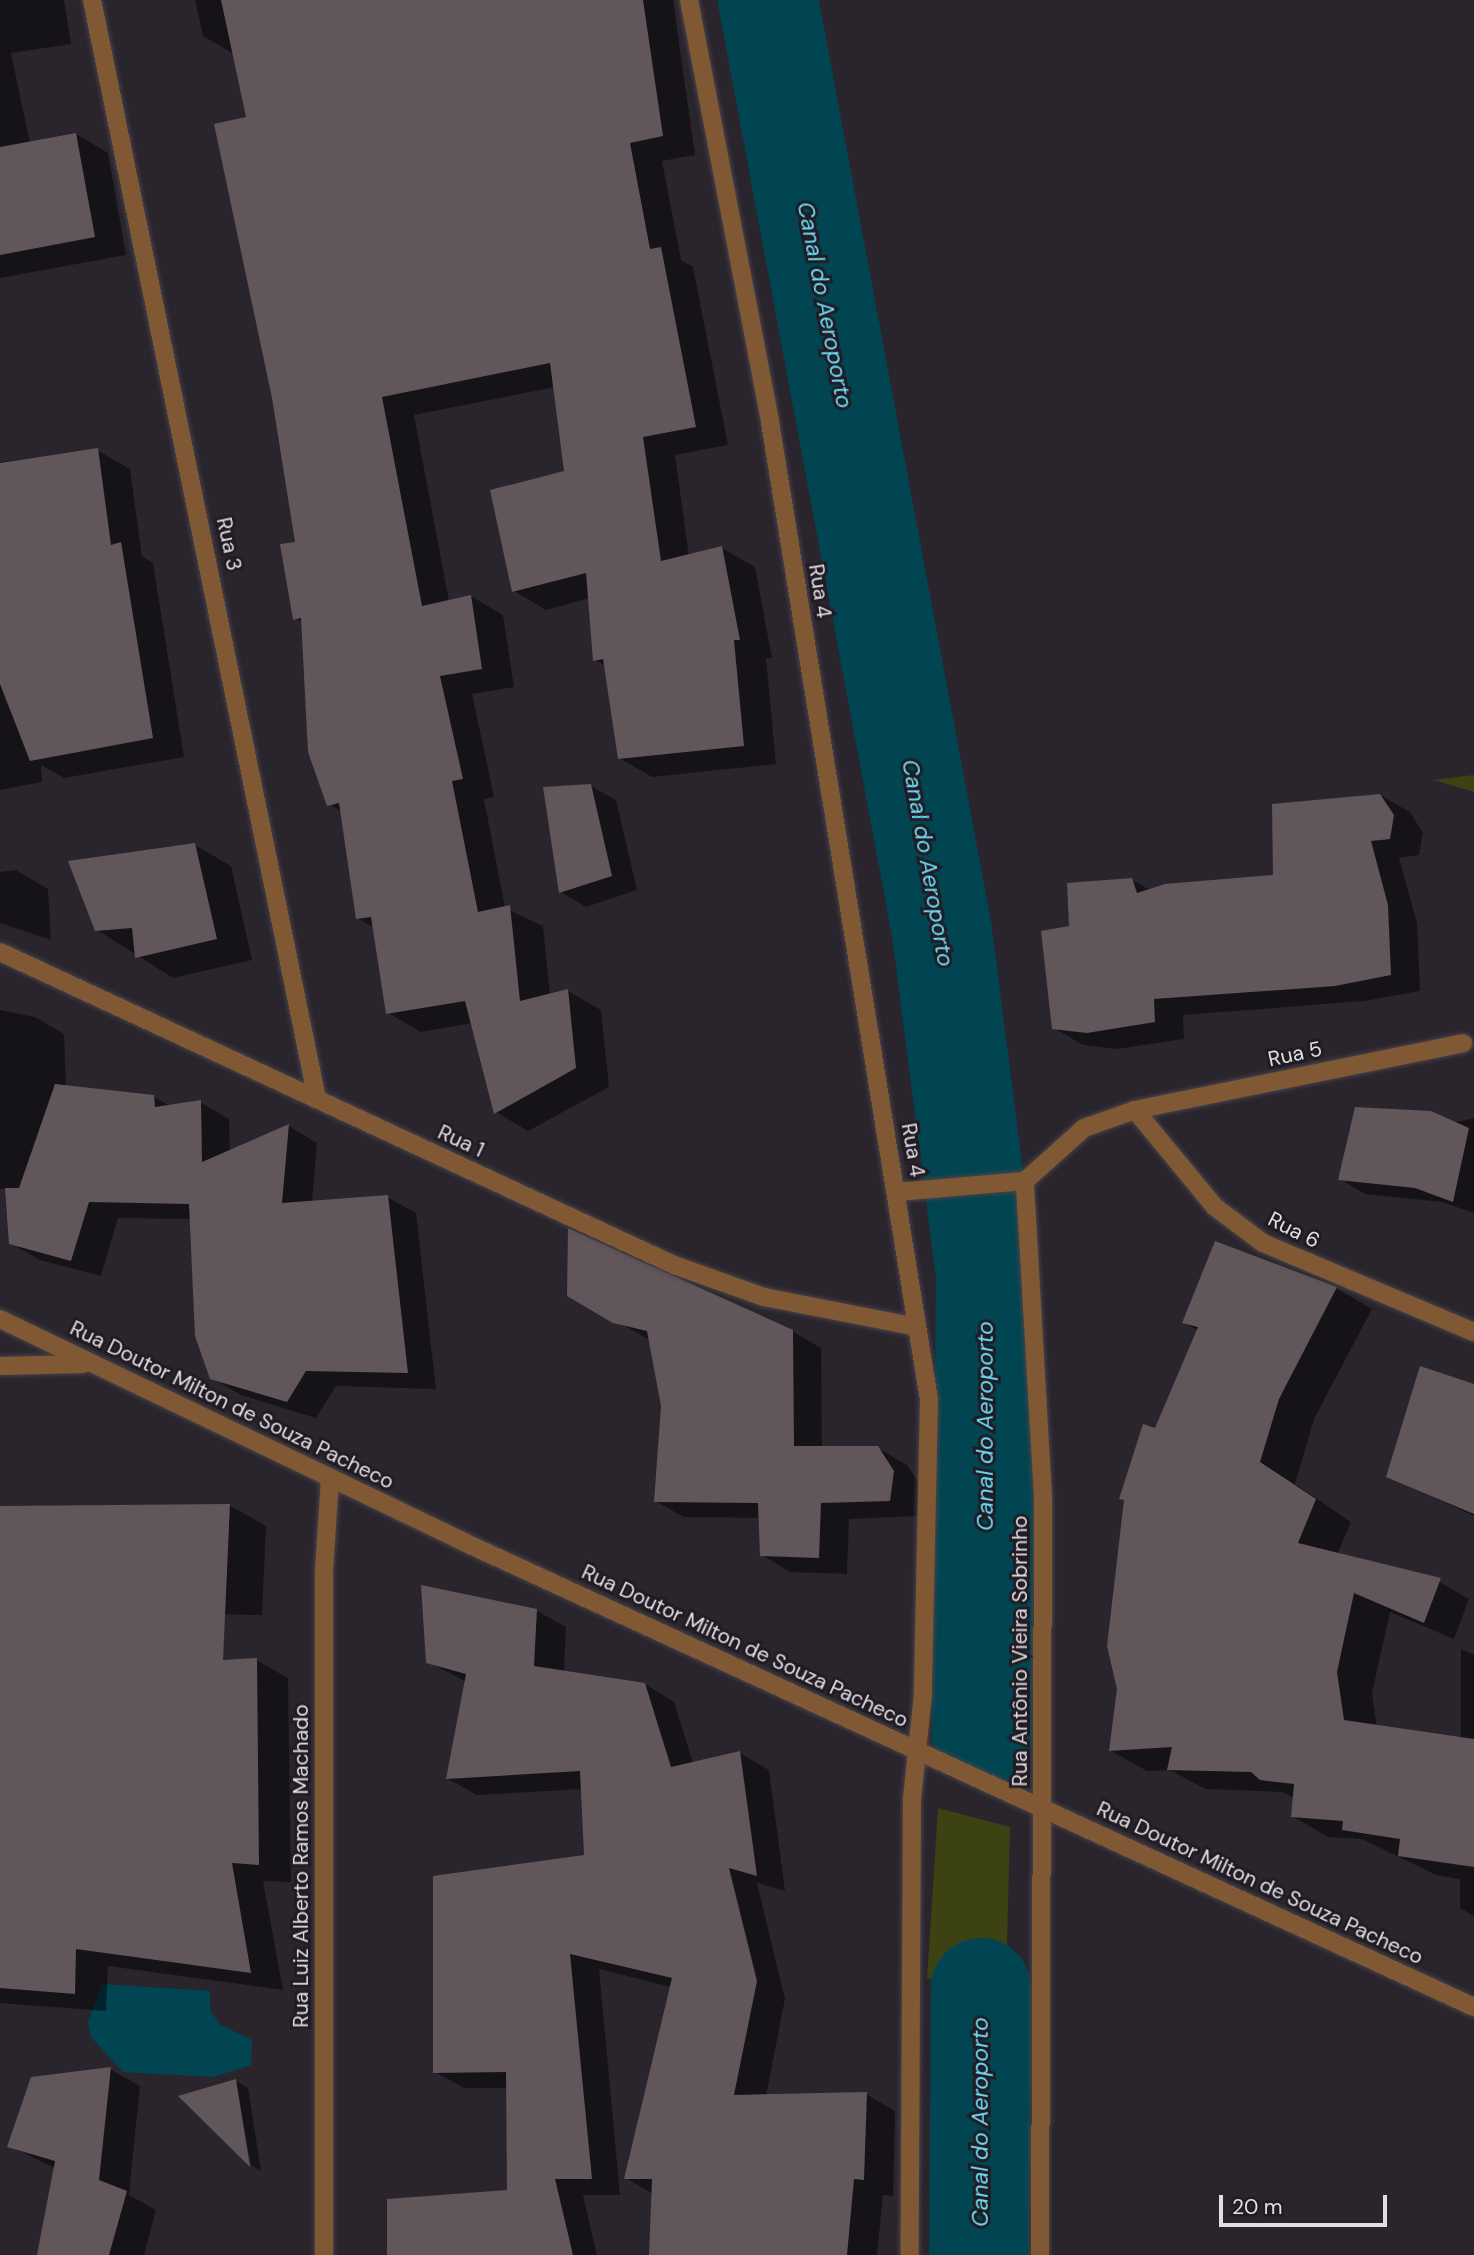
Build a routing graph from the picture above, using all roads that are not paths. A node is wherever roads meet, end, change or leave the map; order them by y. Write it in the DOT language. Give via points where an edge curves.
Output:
graph roads {
  1 [pos="92,0"];
  2 [pos="689,0"];
  3 [pos="0,952"];
  4 [pos="1463,1043"];
  5 [pos="317,1098"];
  6 [pos="1135,1110"];
  7 [pos="1025,1181"];
  8 [pos="897,1192"];
  9 [pos="0,1318"];
  10 [pos="917,1327"];
  11 [pos="1474,1332"];
  12 [pos="94,1364"];
  13 [pos="0,1366"];
  14 [pos="330,1477"];
  15 [pos="918,1751"];
  16 [pos="1042,1808"];
  17 [pos="1474,2007"];
  18 [pos="324,2255"];
  19 [pos="910,2255"];
  20 [pos="1040,2255"];
  1 -- 5 [label="street, Rua 3"];
  2 -- 8 [label="street, Rua 4" via="770,422"];
  3 -- 5 [label="street, Rua 1"];
  4 -- 6 [label="street, Rua 5"];
  5 -- 10 [label="street, Rua 1" via="674,1265 764,1297"];
  6 -- 7 [label="street" via="1084,1128"];
  6 -- 11 [label="street, Rua 6" via="1214,1207 1263,1243"];
  7 -- 8 [label="street"];
  7 -- 16 [label="street, Rua Antônio Vieira Sobrinho" via="1043,1497"];
  8 -- 10 [label="street"];
  9 -- 12 [label="street, Rua Doutor Milton de Souza Pacheco"];
  10 -- 15 [label="street" via="929,1399"];
  12 -- 13 [label="street"];
  12 -- 14 [label="street, Rua Doutor Milton de Souza Pacheco"];
  14 -- 15 [label="street, Rua Doutor Milton de Souza Pacheco"];
  14 -- 18 [label="street, Rua Luiz Alberto Ramos Machado" via="324,1571"];
  15 -- 16 [label="street, Rua Doutor Milton de Souza Pacheco"];
  15 -- 19 [label="street"];
  16 -- 17 [label="street, Rua Doutor Milton de Souza Pacheco"];
  16 -- 20 [label="street, Rua Antônio Vieira Sobrinho"];
}
